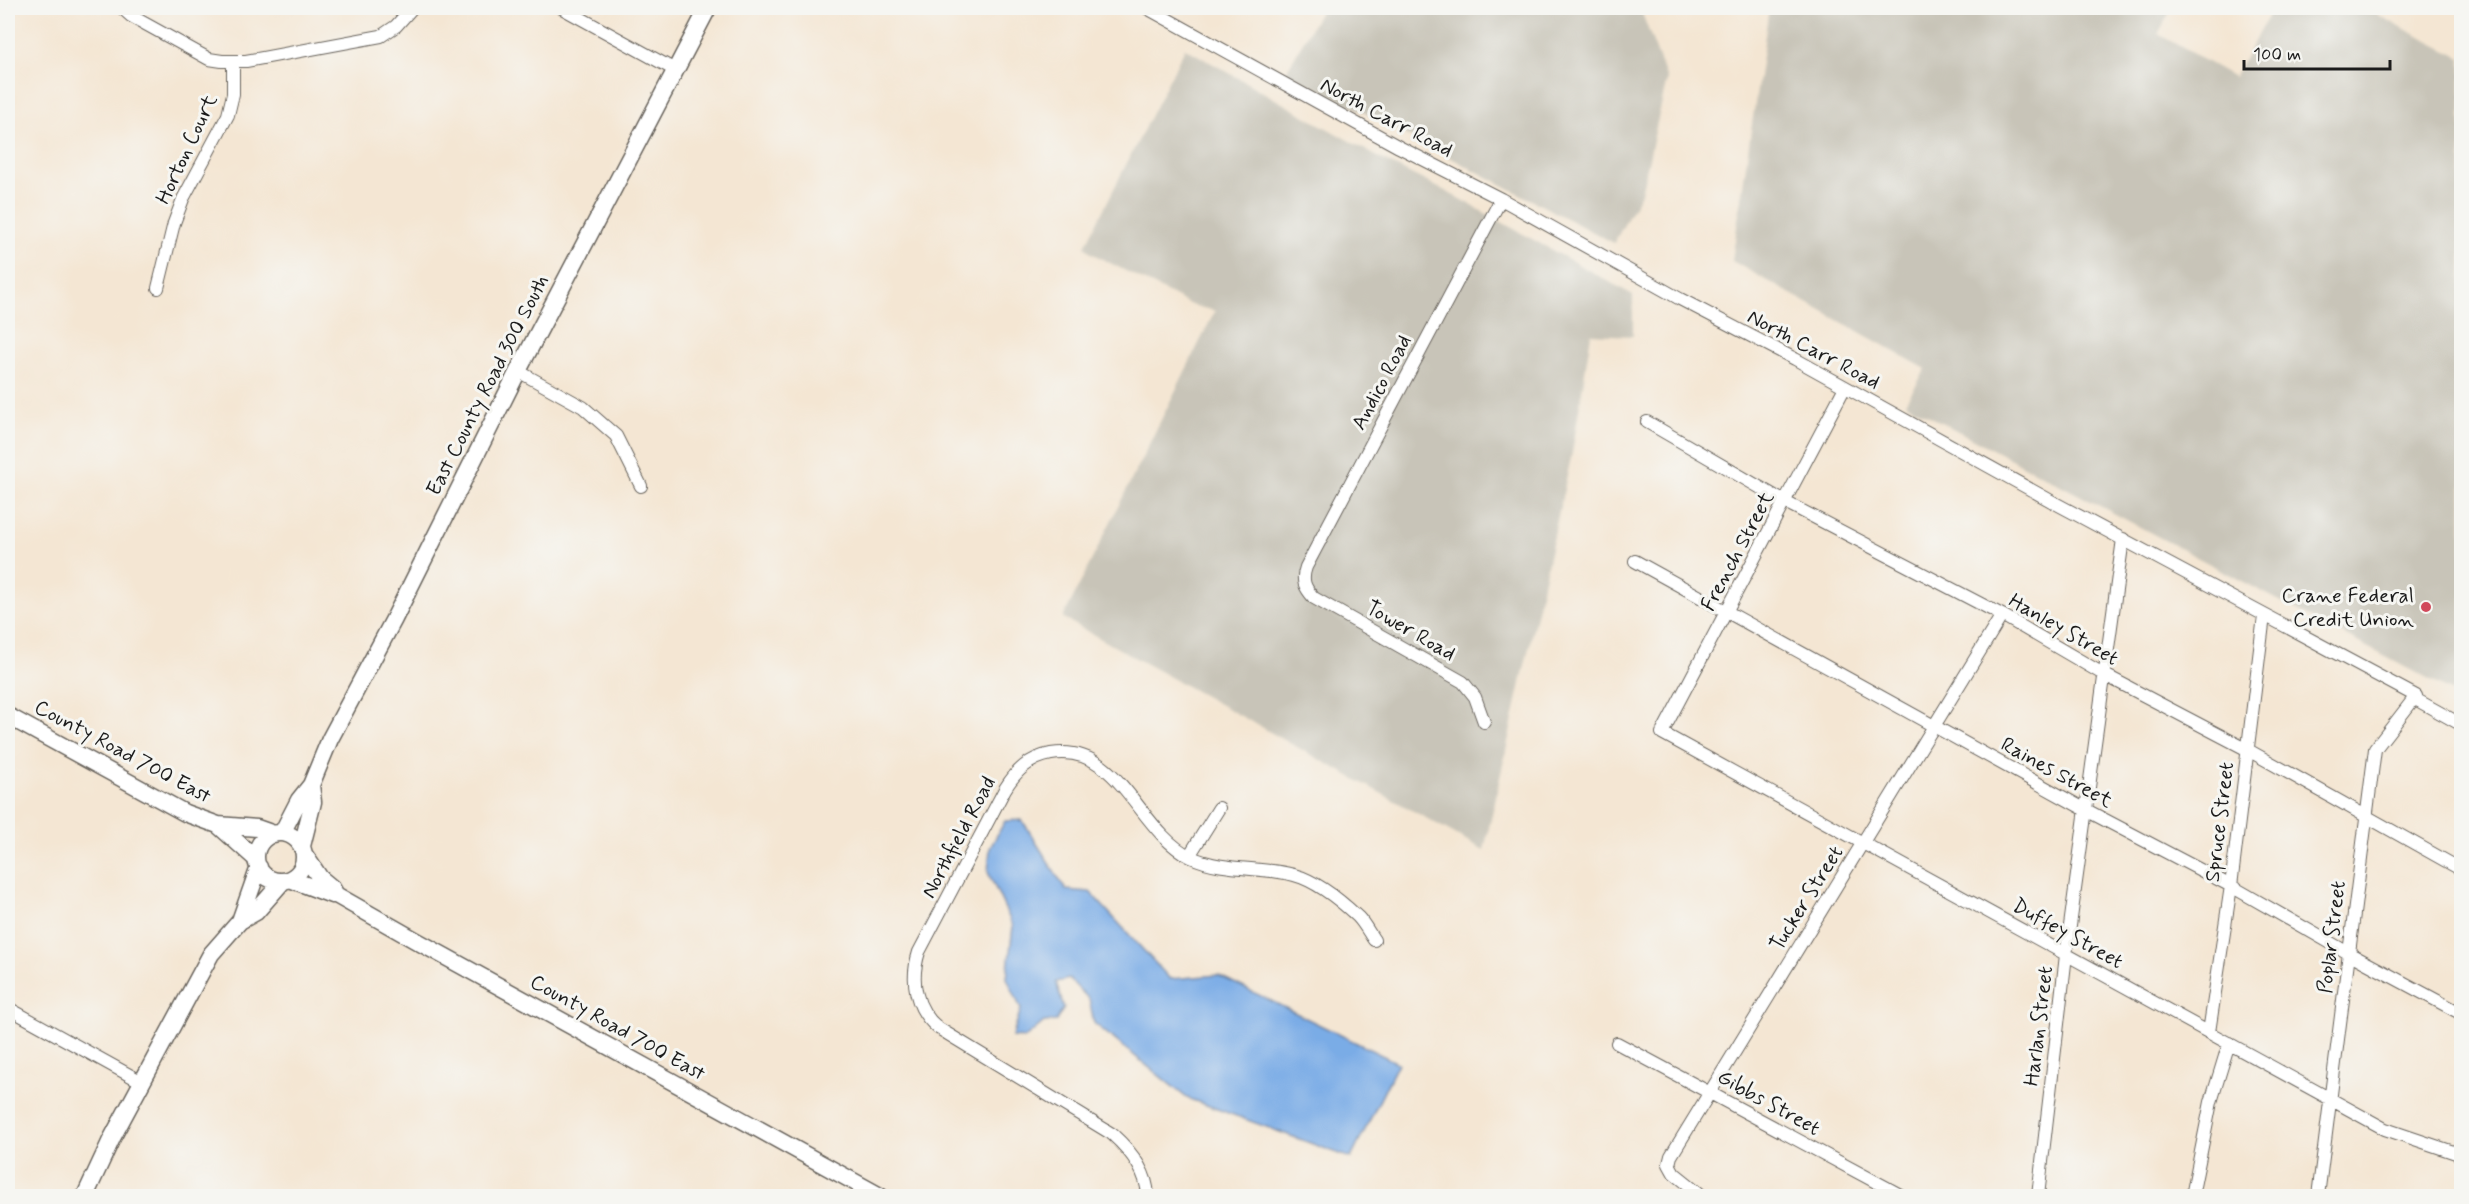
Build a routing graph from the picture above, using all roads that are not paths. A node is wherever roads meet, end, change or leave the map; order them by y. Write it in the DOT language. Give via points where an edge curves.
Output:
graph roads {
  1 [pos="122,8"];
  2 [pos="412,8"];
  3 [pos="562,8"];
  4 [pos="708,8"];
  5 [pos="1147,8"];
  6 [pos="233,61"];
  7 [pos="675,70"];
  8 [pos="1501,199"];
  9 [pos="158,288"];
  10 [pos="518,371"];
  11 [pos="1845,387"];
  12 [pos="1647,422"];
  13 [pos="641,486"];
  14 [pos="1785,502"];
  15 [pos="2122,539"];
  16 [pos="1635,561"];
  17 [pos="1304,585"];
  18 [pos="1726,613"];
  19 [pos="2002,615"];
  20 [pos="2264,616"];
  21 [pos="2103,674"];
  22 [pos="2416,696"];
  23 [pos="8,716"];
  24 [pos="1484,722"];
  25 [pos="2462,725"];
  26 [pos="1934,727"];
  27 [pos="1662,733"];
  28 [pos="2248,750"];
  29 [pos="311,785"];
  30 [pos="1219,808"];
  31 [pos="2086,810"];
  32 [pos="2366,816"];
  33 [pos="218,825"];
  34 [pos="278,833"];
  35 [pos="1864,843"];
  36 [pos="303,850"];
  37 [pos="1189,856"];
  38 [pos="258,863"];
  39 [pos="2462,870"];
  40 [pos="286,880"];
  41 [pos="2231,886"];
  42 [pos="336,895"];
  43 [pos="240,921"];
  44 [pos="1374,940"];
  45 [pos="2349,954"];
  46 [pos="2066,955"];
  47 [pos="8,1010"];
  48 [pos="2462,1014"];
  49 [pos="2208,1032"];
  50 [pos="1617,1043"];
  51 [pos="2229,1043"];
  52 [pos="142,1082"];
  53 [pos="1709,1092"];
  54 [pos="2331,1100"];
  55 [pos="2462,1155"];
  56 [pos="85,1197"];
  57 [pos="880,1197"];
  58 [pos="1148,1197"];
  59 [pos="1700,1197"];
  60 [pos="1902,1197"];
  61 [pos="2038,1197"];
  62 [pos="2192,1197"];
  63 [pos="2318,1197"];
  1 -- 6 [label="street" via="209,59"];
  2 -- 6 [label="street" via="381,36"];
  3 -- 7 [label="street"];
  4 -- 7 [label="street, East County Road 300 South"];
  5 -- 8 [label="street, North Carr Road"];
  6 -- 9 [label="street, Horton Court" via="228,116 183,199"];
  7 -- 10 [label="street, East County Road 300 South"];
  8 -- 11 [label="street, North Carr Road"];
  8 -- 17 [label="street, Andico Road" via="1306,567"];
  10 -- 13 [label="street" via="583,407 616,436"];
  10 -- 29 [label="street, East County Road 300 South" via="330,739"];
  11 -- 14 [label="street, French Street"];
  11 -- 15 [label="street, North Carr Road"];
  12 -- 14 [label="street, Hanley Street"];
  14 -- 18 [label="street, French Street"];
  14 -- 19 [label="street, Hanley Street"];
  15 -- 20 [label="street, North Carr Road"];
  15 -- 21 [label="street, Harlan Street"];
  16 -- 18 [label="street, Raines Street"];
  17 -- 24 [label="street, Tower Road" via="1314,598 1463,682 1475,697"];
  18 -- 26 [label="street, Raines Street"];
  18 -- 27 [label="street, French Street"];
  19 -- 21 [label="street, Hanley Street"];
  19 -- 26 [label="street, Tucker Street"];
  20 -- 22 [label="street, North Carr Road"];
  20 -- 28 [label="street, Spruce Street"];
  21 -- 28 [label="street, Hanley Street"];
  21 -- 31 [label="street, Harlan Street"];
  22 -- 25 [label="street, North Carr Road"];
  22 -- 32 [label="street, Poplar Street" via="2375,749"];
  23 -- 33 [label="street, County Road 700 East" via="185,813"];
  26 -- 31 [label="street, Raines Street"];
  26 -- 35 [label="street, Tucker Street"];
  27 -- 35 [label="street, Duffey Street"];
  28 -- 32 [label="street, Hanley Street"];
  28 -- 41 [label="street, Spruce Street"];
  29 -- 34 [label="street, East County Road 300 South"];
  29 -- 36 [label="street, East County Road 300 South" via="313,802"];
  30 -- 37 [label="street"];
  31 -- 41 [label="street, Raines Street"];
  31 -- 46 [label="street, Harlan Street"];
  32 -- 39 [label="street, Hanley Street"];
  32 -- 45 [label="street, Poplar Street"];
  33 -- 34 [label="street, County Road 700 East"];
  33 -- 38 [label="street, County Road 700 East"];
  34 -- 36 [label="street" via="297,839"];
  34 -- 38 [label="street" via="261,843"];
  35 -- 46 [label="street, Duffey Street"];
  35 -- 53 [label="street, Tucker Street"];
  36 -- 40 [label="street" via="301,869"];
  36 -- 42 [label="street, County Road 700 East"];
  37 -- 44 [label="street, Northfield Road" via="1216,866 1293,874 1305,879 1359,918"];
  37 -- 58 [label="street, Northfield Road" via="1159,834 1120,783 1095,761 1062,753 1038,758 1017,772 1005,789 919,952 915,969 917,996 931,1022 1113,1134 1136,1162"];
  38 -- 40 [label="street" via="268,877"];
  38 -- 43 [label="street"];
  40 -- 42 [label="street, County Road 700 East"];
  40 -- 43 [label="street" via="256,912"];
  41 -- 45 [label="street, Raines Street"];
  41 -- 49 [label="street, Spruce Street"];
  42 -- 57 [label="street, County Road 700 East"];
  43 -- 52 [label="street" via="212,954"];
  45 -- 48 [label="street, Raines Street"];
  45 -- 54 [label="street, Poplar Street"];
  46 -- 49 [label="street, Duffey Street"];
  46 -- 61 [label="street, Harlan Street"];
  47 -- 52 [label="street"];
  49 -- 51 [label="street, Duffey Street"];
  50 -- 53 [label="street, Gibbs Street"];
  51 -- 54 [label="street, Duffey Street"];
  51 -- 62 [label="street" via="2211,1102"];
  52 -- 56 [label="street"];
  53 -- 59 [label="street, Tucker Street" via="1669,1164"];
  53 -- 60 [label="street, Gibbs Street"];
  54 -- 55 [label="street, Duffey Street" via="2385,1129"];
  54 -- 63 [label="street, Poplar Street"];
}
